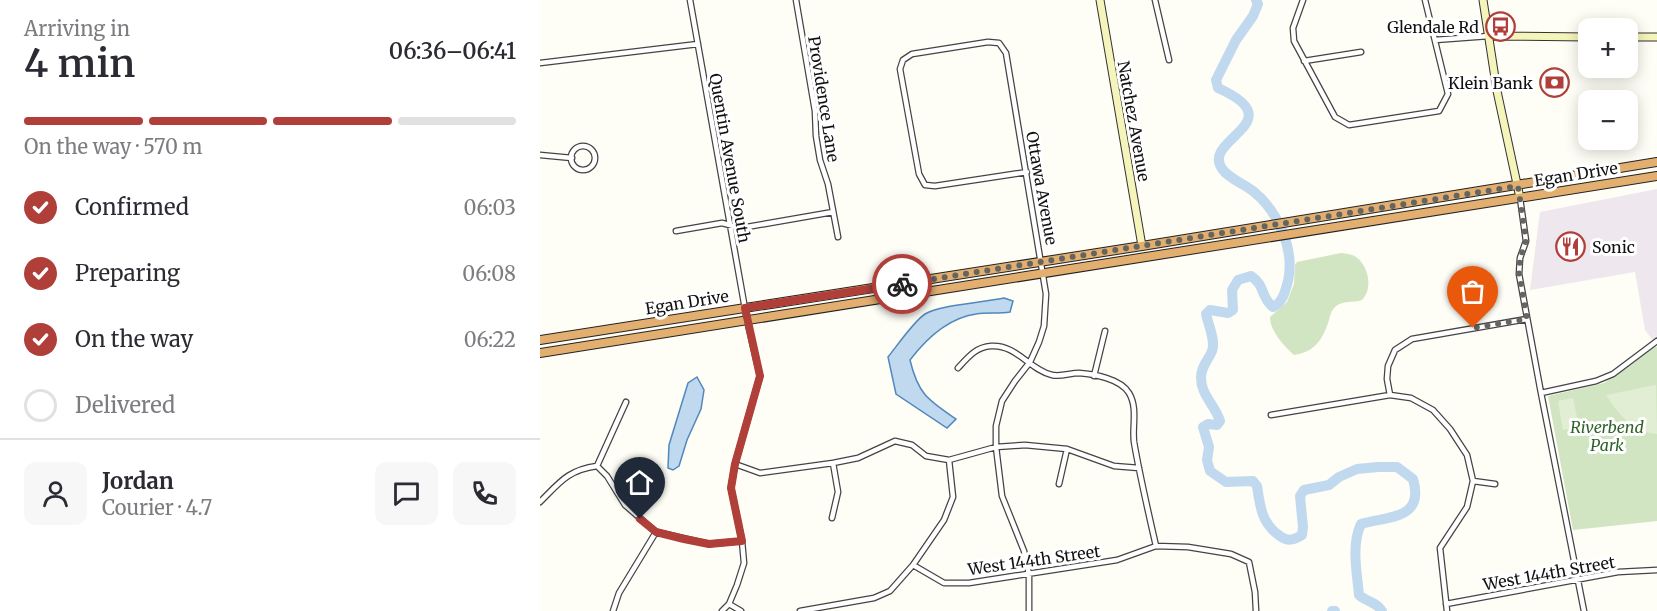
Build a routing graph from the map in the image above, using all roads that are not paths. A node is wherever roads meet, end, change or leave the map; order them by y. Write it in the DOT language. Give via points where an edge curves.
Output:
graph roads {
  1 [pos="690,0"];
  2 [pos="796,0"];
  3 [pos="1100,0"];
  4 [pos="1155,0"];
  5 [pos="1303,0"];
  6 [pos="1425,0"];
  7 [pos="1483,0"];
  8 [pos="1489,36"];
  9 [pos="1578,37"];
  10 [pos="1638,37"];
  11 [pos="1657,37"];
  12 [pos="1435,40"];
  13 [pos="698,44"];
  14 [pos="1361,52"];
  15 [pos="1169,60"];
  16 [pos="1304,61"];
  17 [pos="540,63"];
  18 [pos="540,154"];
  19 [pos="572,158"];
  20 [pos="1657,162"];
  21 [pos="1027,172"];
  22 [pos="1657,174"];
  23 [pos="1518,186"];
  24 [pos="1520,198"];
  25 [pos="833,212"];
  26 [pos="730,225"];
  27 [pos="676,231"];
  28 [pos="838,237"];
  29 [pos="1142,246"];
  30 [pos="1042,262"];
  31 [pos="1044,274"];
  32 [pos="745,308"];
  33 [pos="1527,319"];
  34 [pos="747,320"];
  35 [pos="1105,331"];
  36 [pos="540,340"];
  37 [pos="1657,341"];
  38 [pos="540,353"];
  39 [pos="1030,362"];
  40 [pos="958,368"];
  41 [pos="1094,376"];
  42 [pos="1541,393"];
  43 [pos="1390,395"];
  44 [pos="626,402"];
  45 [pos="1271,415"];
  46 [pos="996,447"];
  47 [pos="1067,449"];
  48 [pos="950,460"];
  49 [pos="833,463"];
  50 [pos="735,464"];
  51 [pos="597,466"];
  52 [pos="1139,468"];
  53 [pos="1473,481"];
  54 [pos="1059,484"];
  55 [pos="1495,484"];
  56 [pos="540,502"];
  57 [pos="832,518"];
  58 [pos="656,532"];
  59 [pos="742,541"];
  60 [pos="1156,546"];
  61 [pos="913,565"];
  62 [pos="1657,570"];
  63 [pos="1029,574"];
  64 [pos="1576,579"];
  65 [pos="729,604"];
  66 [pos="1446,604"];
  67 [pos="613,611"];
  68 [pos="722,611"];
  69 [pos="741,611"];
  70 [pos="800,611"];
  71 [pos="1029,611"];
  72 [pos="1256,611"];
  73 [pos="1447,611"];
  74 [pos="1584,611"];
  1 -- 13 [label="street, Quentin Avenue South"];
  2 -- 25 [label="street, Providence Lane" via="818,148"];
  3 -- 29 [label="street, Natchez Avenue"];
  4 -- 15 [label="street"];
  5 -- 16 [label="street" via="1292,34"];
  6 -- 12 [label="street"];
  7 -- 8 [label="street"];
  8 -- 9 [label="street"];
  8 -- 12 [label="street"];
  8 -- 23 [label="street"];
  10 -- 11 [label="street"];
  12 -- 16 [label="street" via="1448,94 1439,111 1348,125 1335,117"];
  13 -- 17 [label="street"];
  13 -- 26 [label="street, Quentin Avenue South"];
  14 -- 16 [label="street"];
  18 -- 19 [label="street"];
  19 -- 19 [label="street" via="581,170 590,168 595,158 593,151 583,146 573,151"];
  20 -- 23 [label="highway, Egan Drive"];
  21 -- 21 [label="street, Ottawa Avenue" via="1006,53 999,43 912,54 903,60 902,81 919,174 925,185"];
  21 -- 30 [label="street, Ottawa Avenue"];
  22 -- 24 [label="highway, Egan Drive"];
  23 -- 24 [label="street"];
  23 -- 29 [label="highway, Egan Drive"];
  24 -- 31 [label="highway, Egan Drive"];
  24 -- 33 [label="street" via="1526,241 1519,274"];
  25 -- 26 [label="street" via="741,228"];
  25 -- 28 [label="street, Providence Lane"];
  26 -- 27 [label="street"];
  26 -- 32 [label="street, Quentin Avenue South"];
  29 -- 30 [label="highway, Egan Drive"];
  30 -- 31 [label="street, Ottawa Avenue"];
  30 -- 32 [label="highway, Egan Drive"];
  31 -- 34 [label="highway, Egan Drive"];
  31 -- 39 [label="street, Ottawa Avenue" via="1044,326"];
  32 -- 34 [label="street, Quentin Avenue South"];
  32 -- 36 [label="highway, Egan Drive"];
  33 -- 42 [label="street"];
  33 -- 43 [label="street" via="1412,339 1395,350 1388,366"];
  34 -- 38 [label="highway, Egan Drive"];
  34 -- 50 [label="street, Quentin Avenue South" via="760,376"];
  35 -- 41 [label="street"];
  37 -- 42 [label="street" via="1613,374"];
  39 -- 40 [label="street" via="1006,348 990,346 975,351"];
  39 -- 41 [label="street" via="1038,370 1054,375"];
  39 -- 46 [label="street, Ottawa Avenue" via="1002,401"];
  41 -- 52 [label="street" via="1116,382 1128,391 1134,406"];
  42 -- 64 [label="street"];
  43 -- 45 [label="street"];
  43 -- 53 [label="street" via="1411,398 1433,410 1467,455"];
  44 -- 51 [label="street"];
  46 -- 47 [label="street"];
  46 -- 48 [label="street"];
  46 -- 63 [label="street, Ottawa Avenue" via="1002,496"];
  47 -- 52 [label="street" via="1114,466"];
  47 -- 54 [label="street"];
  48 -- 49 [label="street" via="926,456 912,445 895,441 858,458"];
  48 -- 61 [label="street" via="953,497 944,520"];
  49 -- 50 [label="street" via="760,473"];
  49 -- 57 [label="street" via="838,492"];
  50 -- 59 [label="street, Quentin Avenue South" via="731,488"];
  51 -- 56 [label="street" via="566,476"];
  51 -- 58 [label="street" via="625,505"];
  52 -- 60 [label="street"];
  53 -- 55 [label="street"];
  53 -- 66 [label="street" via="1467,507 1440,548"];
  58 -- 59 [label="street" via="709,544"];
  58 -- 67 [label="street" via="619,593"];
  59 -- 65 [label="street, Quentin Avenue South" via="744,563"];
  60 -- 63 [label="street, West 144th Street" via="1117,560"];
  60 -- 72 [label="street, West 144th Street" via="1231,554 1249,562"];
  61 -- 63 [label="street, West 144th Street" via="944,583"];
  61 -- 70 [label="street" via="890,591 874,598"];
  62 -- 64 [label="street, West 144th Street"];
  63 -- 71 [label="street, Ottawa Avenue"];
  64 -- 66 [label="street, West 144th Street"];
  64 -- 74 [label="street"];
  65 -- 68 [label="street"];
  65 -- 69 [label="street"];
  66 -- 73 [label="street"];
}
